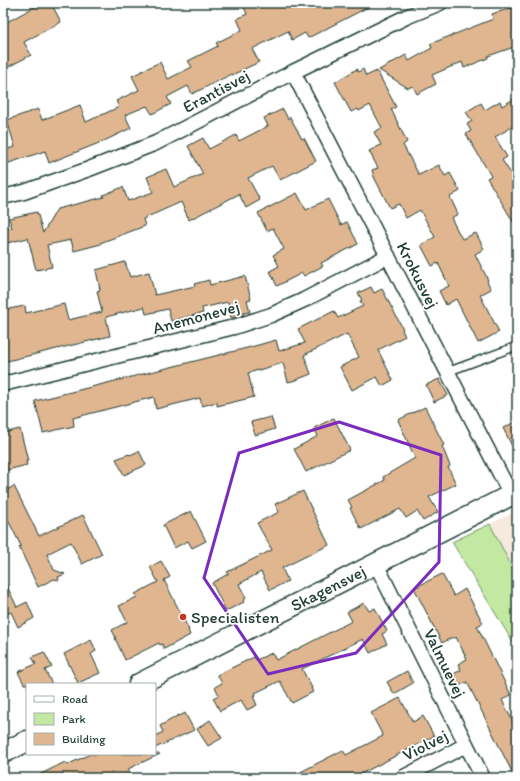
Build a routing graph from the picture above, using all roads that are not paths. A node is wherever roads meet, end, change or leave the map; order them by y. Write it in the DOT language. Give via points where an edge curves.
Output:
graph roads {
  1 [pos="440,3"];
  2 [pos="293,72"];
  3 [pos="3,197"];
  4 [pos="388,256"];
  5 [pos="517,346"];
  6 [pos="447,372"];
  7 [pos="3,384"];
  8 [pos="514,494"];
  9 [pos="376,564"];
  10 [pos="141,683"];
  11 [pos="26,742"];
  12 [pos="466,745"];
  13 [pos="3,753"];
  14 [pos="402,778"];
  15 [pos="483,778"];
  1 -- 2 [label="street, Erantisvej"];
  2 -- 3 [label="street, Erantisvej" via="156,143 24,192"];
  2 -- 4 [label="street, Krokusvej"];
  4 -- 6 [label="street, Krokusvej"];
  4 -- 7 [label="street, Anemonevej" via="271,315 234,327"];
  5 -- 6 [label="lane"];
  6 -- 8 [label="street, Krokusvej"];
  8 -- 9 [label="street, Skagensvej"];
  9 -- 10 [label="street, Skagensvej"];
  9 -- 12 [label="street, Valmuevej"];
  11 -- 13 [label="street"];
  12 -- 14 [label="street, Violvej"];
  12 -- 15 [label="street, Valmuevej"];
}
